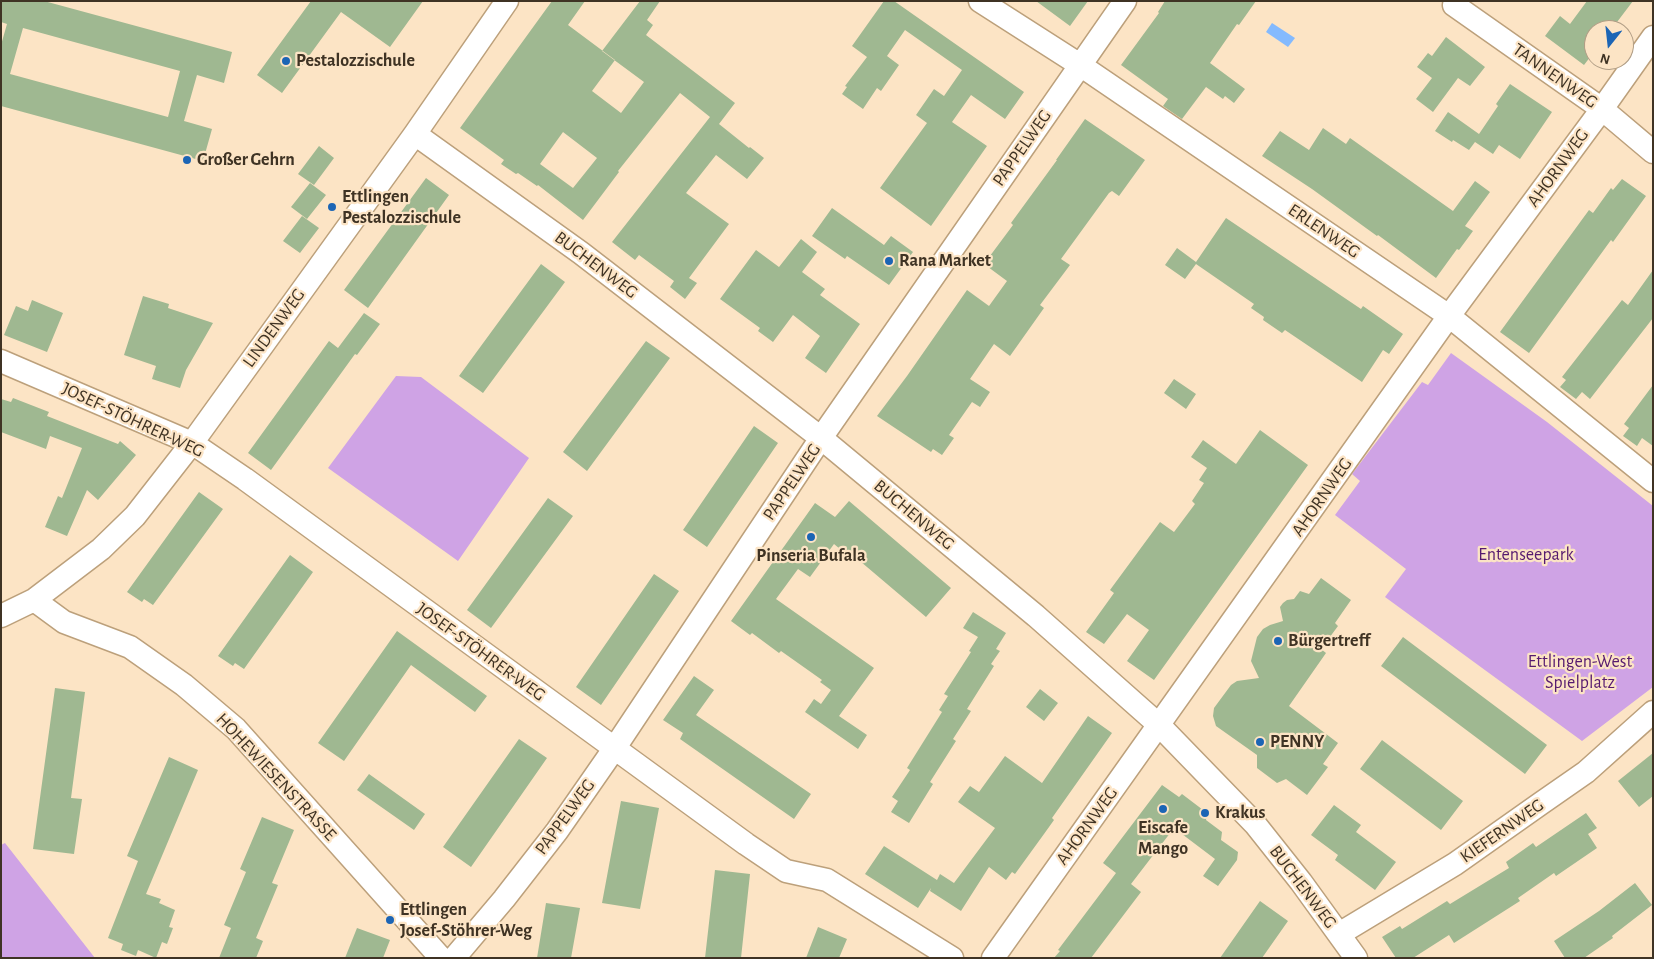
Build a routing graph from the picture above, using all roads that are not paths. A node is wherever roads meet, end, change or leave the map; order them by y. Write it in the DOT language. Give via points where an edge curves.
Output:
graph roads {
  1 [pos="507,1"];
  2 [pos="980,1"];
  3 [pos="1125,1"];
  4 [pos="1454,5"];
  5 [pos="1653,37"];
  6 [pos="1080,65"];
  7 [pos="1602,109"];
  8 [pos="414,134"];
  9 [pos="1653,152"];
  10 [pos="1449,316"];
  11 [pos="1,362"];
  12 [pos="821,438"];
  13 [pos="192,442"];
  14 [pos="1653,481"];
  15 [pos="34,600"];
  16 [pos="1,616"];
  17 [pos="1653,712"];
  18 [pos="1159,726"];
  19 [pos="614,749"];
  20 [pos="1339,934"];
  21 [pos="441,958"];
  22 [pos="454,958"];
  23 [pos="952,958"];
  24 [pos="993,958"];
  25 [pos="1356,958"];
  1 -- 8 [label="street, LINDENWEG"];
  2 -- 6 [label="street, ERLENWEG"];
  3 -- 6 [label="street, PAPPELWEG"];
  4 -- 7 [label="street, TANNENWEG"];
  5 -- 7 [label="street, AHORNWEG"];
  6 -- 10 [label="street, ERLENWEG"];
  6 -- 12 [label="street, PAPPELWEG"];
  7 -- 9 [label="street, TANNENWEG"];
  7 -- 10 [label="street, AHORNWEG"];
  8 -- 12 [label="street, BUCHENWEG" via="581,253"];
  8 -- 13 [label="street, LINDENWEG"];
  10 -- 14 [label="street, ERLENWEG"];
  10 -- 18 [label="street, AHORNWEG"];
  11 -- 13 [label="street, JOSEF-STÖHRER-WEG"];
  12 -- 18 [label="street, BUCHENWEG" via="1036,616"];
  12 -- 19 [label="street, PAPPELWEG"];
  13 -- 15 [label="street, LINDENWEG" via="135,516 101,549"];
  13 -- 19 [label="street, JOSEF-STÖHRER-WEG"];
  15 -- 16 [label="street, LINDENWEG"];
  15 -- 21 [label="street, HOHEWIESENSTRASSE" via="64,622 130,647 236,729"];
  17 -- 20 [label="street, KIEFERNWEG" via="1586,772 1455,864"];
  18 -- 20 [label="street, BUCHENWEG" via="1255,824"];
  18 -- 24 [label="street, AHORNWEG"];
  19 -- 22 [label="street, PAPPELWEG" via="557,831"];
  19 -- 23 [label="street, JOSEF-STÖHRER-WEG" via="786,871 827,880"];
  20 -- 25 [label="street, BUCHENWEG"];
}
